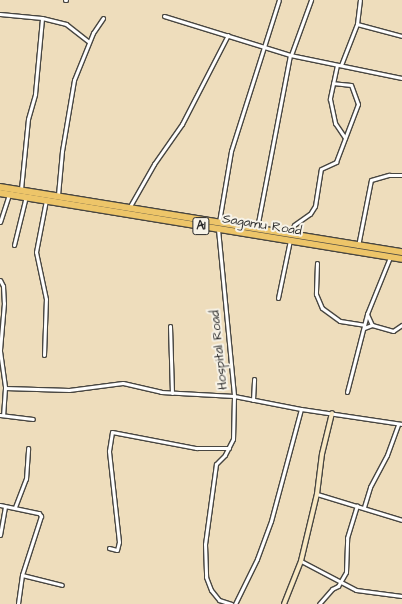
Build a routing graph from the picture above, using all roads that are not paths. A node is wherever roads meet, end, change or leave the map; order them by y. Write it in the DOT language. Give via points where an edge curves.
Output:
graph roads {
  1 [pos="279,0"];
  2 [pos="311,0"];
  3 [pos="360,0"];
  4 [pos="0,14"];
  5 [pos="164,16"];
  6 [pos="42,18"];
  7 [pos="103,18"];
  8 [pos="357,24"];
  9 [pos="228,35"];
  10 [pos="402,36"];
  11 [pos="89,42"];
  12 [pos="265,47"];
  13 [pos="292,55"];
  14 [pos="339,65"];
  15 [pos="402,78"];
  16 [pos="333,83"];
  17 [pos="345,138"];
  18 [pos="402,175"];
  19 [pos="0,187"];
  20 [pos="21,189"];
  21 [pos="0,193"];
  22 [pos="9,194"];
  23 [pos="58,195"];
  24 [pos="26,196"];
  25 [pos="46,199"];
  26 [pos="129,208"];
  27 [pos="0,222"];
  28 [pos="218,225"];
  29 [pos="257,228"];
  30 [pos="290,237"];
  31 [pos="14,246"];
  32 [pos="358,246"];
  33 [pos="402,252"];
  34 [pos="390,257"];
  35 [pos="402,259"];
  36 [pos="317,263"];
  37 [pos="0,280"];
  38 [pos="278,298"];
  39 [pos="368,314"];
  40 [pos="372,325"];
  41 [pos="402,325"];
  42 [pos="170,326"];
  43 [pos="364,326"];
  44 [pos="0,350"];
  45 [pos="44,355"];
  46 [pos="254,379"];
  47 [pos="5,388"];
  48 [pos="347,392"];
  49 [pos="172,393"];
  50 [pos="234,396"];
  51 [pos="253,400"];
  52 [pos="301,409"];
  53 [pos="332,413"];
  54 [pos="1,415"];
  55 [pos="33,419"];
  56 [pos="400,424"];
  57 [pos="28,448"];
  58 [pos="229,448"];
  59 [pos="318,494"];
  60 [pos="0,505"];
  61 [pos="357,505"];
  62 [pos="5,506"];
  63 [pos="364,507"];
  64 [pos="15,508"];
  65 [pos="402,520"];
  66 [pos="0,536"];
  67 [pos="109,548"];
  68 [pos="301,561"];
  69 [pos="22,575"];
  70 [pos="341,581"];
  71 [pos="62,584"];
  72 [pos="402,596"];
  73 [pos="18,604"];
  74 [pos="231,604"];
  75 [pos="235,604"];
  76 [pos="284,604"];
  77 [pos="319,604"];
  1 -- 12 [label="street, Hospital Road"];
  2 -- 13 [label="street"];
  3 -- 8 [label="street"];
  4 -- 6 [label="street"];
  5 -- 9 [label="street"];
  6 -- 11 [label="street" via="66,24"];
  6 -- 20 [label="street" via="35,94 28,119"];
  7 -- 11 [label="street"];
  8 -- 10 [label="street"];
  8 -- 14 [label="street"];
  9 -- 12 [label="street"];
  9 -- 26 [label="street" via="182,124 154,164"];
  11 -- 23 [label="street" via="74,80 62,151"];
  12 -- 13 [label="street"];
  12 -- 28 [label="street, Hospital Road" via="231,151"];
  13 -- 14 [label="street"];
  13 -- 29 [label="street"];
  14 -- 15 [label="street"];
  14 -- 16 [label="street"];
  16 -- 17 [label="street" via="330,99 332,113"];
  16 -- 17 [label="street" via="346,82 351,85 358,104"];
  17 -- 30 [label="street" via="336,162 321,170 315,206 310,214 294,225"];
  18 -- 32 [label="street" via="388,175 371,180"];
  19 -- 20 [label="highway, Sagamu Road / A1"];
  20 -- 23 [label="highway, Sagamu Road / A1"];
  21 -- 22 [label="highway, Sagamu Road / A1"];
  22 -- 24 [label="highway, Sagamu Road / A1"];
  22 -- 27 [label="street"];
  23 -- 26 [label="highway, Sagamu Road / A1"];
  24 -- 25 [label="highway, Sagamu Road / A1"];
  24 -- 31 [label="street"];
  25 -- 28 [label="highway, Sagamu Road / A1"];
  25 -- 45 [label="street" via="36,252 46,299"];
  26 -- 28 [label="highway, Sagamu Road / A1"];
  28 -- 29 [label="highway, Sagamu Road / A1"];
  28 -- 30 [label="highway, Sagamu Road / A1"];
  28 -- 50 [label="street, Hospital Road"];
  29 -- 30 [label="highway, Sagamu Road / A1"];
  30 -- 32 [label="highway, Sagamu Road / A1"];
  30 -- 34 [label="highway, Sagamu Road / A1"];
  30 -- 38 [label="street"];
  32 -- 33 [label="highway, Sagamu Road / A1"];
  34 -- 35 [label="highway, Sagamu Road / A1"];
  34 -- 39 [label="street"];
  36 -- 43 [label="street" via="316,294 322,308 340,320"];
  37 -- 44 [label="street" via="4,302"];
  39 -- 40 [label="street"];
  39 -- 43 [label="street"];
  40 -- 41 [label="street" via="393,331"];
  40 -- 43 [label="street"];
  42 -- 49 [label="street"];
  43 -- 48 [label="street" via="349,375"];
  44 -- 47 [label="street"];
  46 -- 51 [label="street"];
  47 -- 49 [label="street" via="69,390 124,383"];
  47 -- 54 [label="street"];
  49 -- 50 [label="street"];
  50 -- 51 [label="street, Hospital Road"];
  50 -- 58 [label="street" via="233,439"];
  51 -- 52 [label="street, Hospital Road"];
  52 -- 53 [label="street, Hospital Road"];
  52 -- 75 [label="street" via="271,521 257,559"];
  53 -- 56 [label="street, Hospital Road"];
  53 -- 59 [label="street" via="322,454"];
  54 -- 55 [label="street"];
  56 -- 63 [label="street" via="370,487"];
  57 -- 64 [label="street" via="26,479"];
  58 -- 67 [label="street" via="196,448 112,432 109,451 119,542 117,550"];
  58 -- 74 [label="street" via="216,464 205,544 206,577 211,590 219,600"];
  59 -- 61 [label="street"];
  59 -- 68 [label="street"];
  60 -- 62 [label="street"];
  61 -- 63 [label="street"];
  61 -- 70 [label="street" via="347,538 346,572"];
  62 -- 64 [label="street"];
  62 -- 66 [label="street"];
  63 -- 65 [label="street"];
  64 -- 69 [label="street" via="39,513 41,516"];
  68 -- 70 [label="street"];
  68 -- 76 [label="street"];
  69 -- 71 [label="street"];
  69 -- 73 [label="street"];
  70 -- 72 [label="street" via="361,591"];
  70 -- 77 [label="street"];
}
